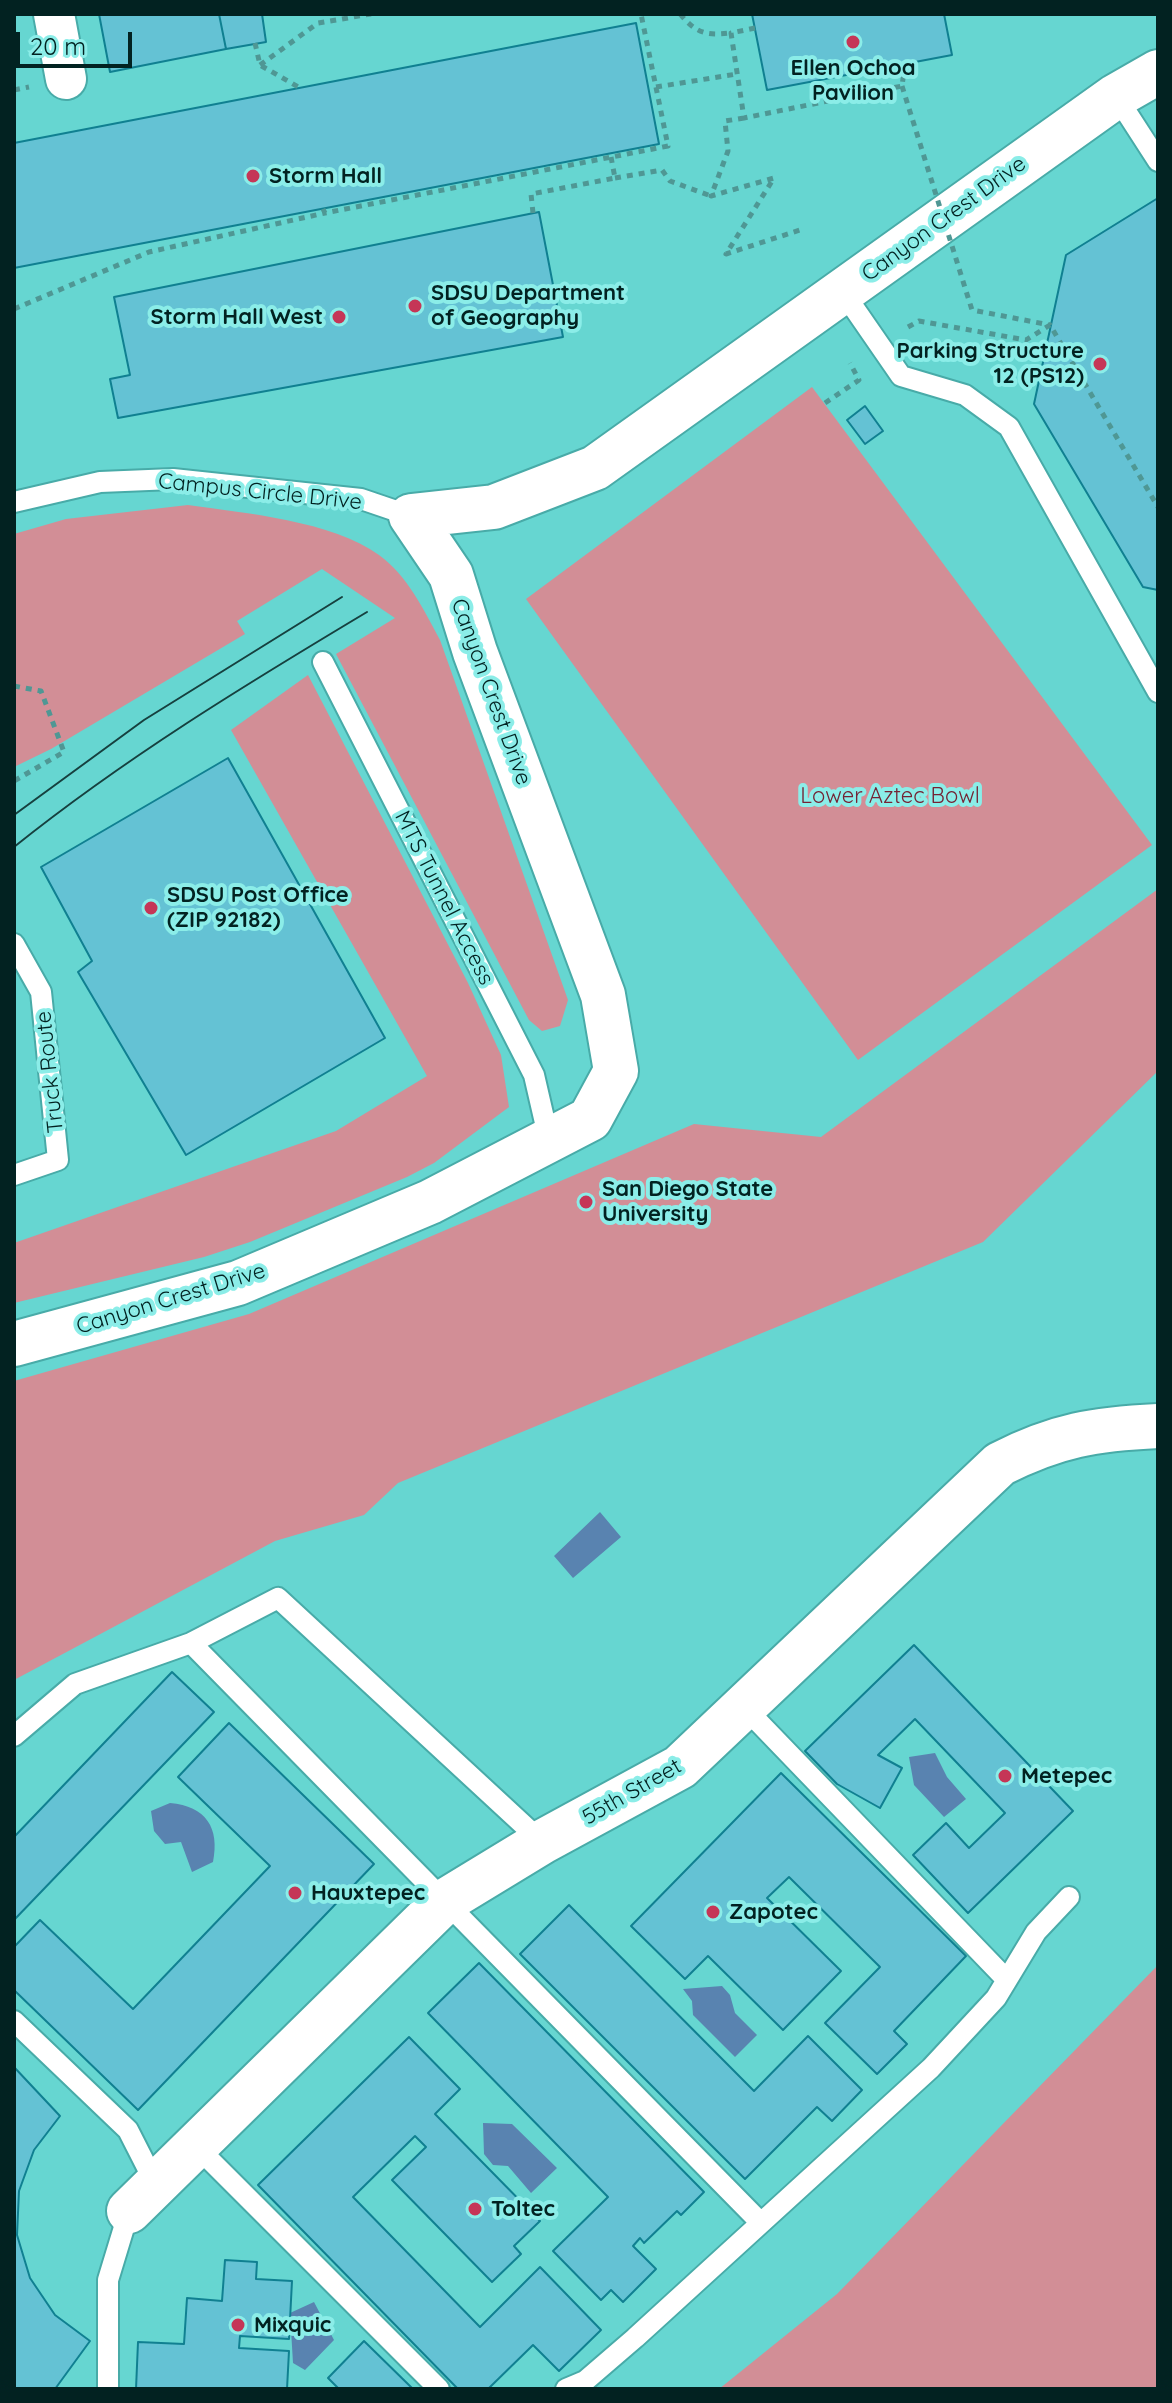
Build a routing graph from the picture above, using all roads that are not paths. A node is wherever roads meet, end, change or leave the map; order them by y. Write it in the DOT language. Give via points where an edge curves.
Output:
graph roads {
  1 [pos="54,14"];
  2 [pos="1158,72"];
  3 [pos="66,79"];
  4 [pos="1116,96"];
  5 [pos="1158,161"];
  6 [pos="843,292"];
  7 [pos="14,502"];
  8 [pos="411,516"];
  9 [pos="323,662"];
  10 [pos="1158,692"];
  11 [pos="14,944"];
  12 [pos="549,1140"];
  13 [pos="14,1175"];
  14 [pos="14,1344"];
  15 [pos="1158,1426"];
  16 [pos="191,1643"];
  17 [pos="744,1707"];
  18 [pos="14,1736"];
  19 [pos="542,1842"];
  20 [pos="1069,1897"];
  21 [pos="445,1901"];
  22 [pos="1007,1980"];
  23 [pos="14,2021"];
  24 [pos="196,2146"];
  25 [pos="142,2198"];
  26 [pos="760,2222"];
  27 [pos="108,2389"];
  28 [pos="439,2389"];
  29 [pos="566,2389"];
  1 -- 3 [label="street"];
  2 -- 4 [label="street, Canyon Crest Drive"];
  4 -- 5 [label="lane"];
  4 -- 6 [label="street, Canyon Crest Drive"];
  6 -- 8 [label="street, Canyon Crest Drive" via="595,468 517,501"];
  6 -- 10 [label="lane" via="901,376 965,395 1009,427"];
  7 -- 8 [label="lane, Campus Circle Drive" via="100,482 173,479 361,499"];
  8 -- 12 [label="street, Canyon Crest Drive" via="451,575 603,995 616,1071 590,1119"];
  9 -- 12 [label="lane, MTS Tunnel Access" via="534,1075"];
  11 -- 13 [label="lane, Truck Route" via="41,992 58,1160"];
  12 -- 14 [label="street, Canyon Crest Drive" via="430,1202 238,1283"];
  15 -- 17 [label="street, 55th Street" via="1094,1429 1000,1464"];
  16 -- 18 [label="lane" via="75,1684"];
  16 -- 19 [label="lane" via="278,1598"];
  16 -- 21 [label="lane"];
  17 -- 19 [label="street, 55th Street" via="680,1767"];
  17 -- 22 [label="lane"];
  19 -- 21 [label="street, 55th Street"];
  20 -- 22 [label="lane" via="1036,1932"];
  21 -- 24 [label="street, 55th Street"];
  21 -- 26 [label="lane"];
  22 -- 26 [label="lane" via="931,2068"];
  23 -- 25 [label="lane" via="128,2130"];
  24 -- 25 [label="street, 55th Street"];
  24 -- 28 [label="lane"];
  25 -- 27 [label="lane" via="108,2280"];
  26 -- 29 [label="lane" via="635,2338 585,2381"];
}
